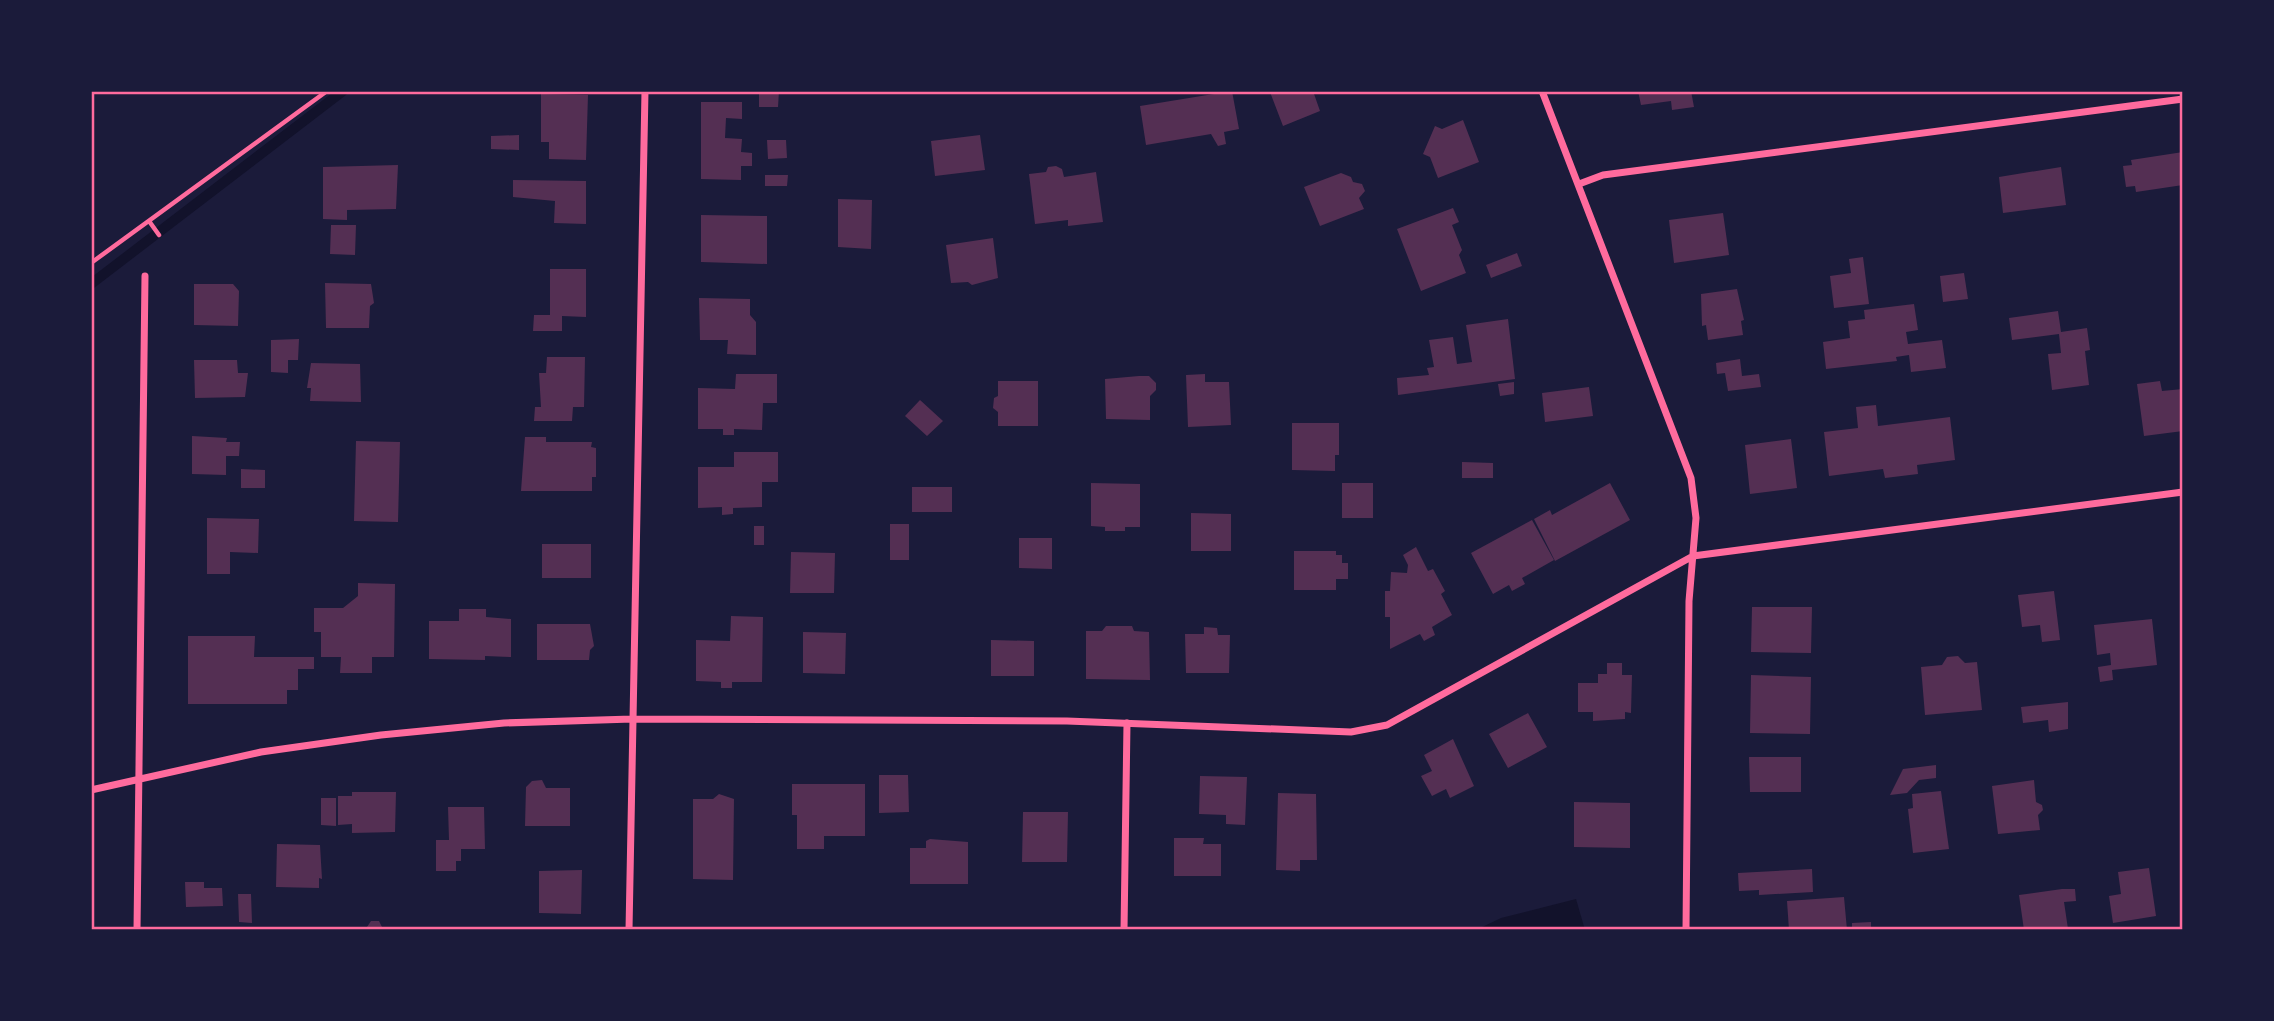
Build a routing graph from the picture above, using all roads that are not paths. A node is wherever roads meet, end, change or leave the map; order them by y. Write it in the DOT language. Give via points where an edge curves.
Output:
graph roads {
  1 [pos="645,91"];
  2 [pos="1542,91"];
  3 [pos="2183,99"];
  4 [pos="1579,184"];
  5 [pos="145,276"];
  6 [pos="2183,492"];
  7 [pos="1693,556"];
  8 [pos="632,719"];
  9 [pos="1127,723"];
  10 [pos="138,781"];
  11 [pos="91,790"];
  12 [pos="136,930"];
  13 [pos="629,930"];
  14 [pos="1124,930"];
  15 [pos="1686,930"];
  1 -- 8 [label="street"];
  2 -- 4 [label="street"];
  3 -- 4 [label="street" via="1604,175"];
  4 -- 7 [label="street" via="1691,478 1696,518"];
  5 -- 10 [label="street"];
  6 -- 7 [label="street"];
  7 -- 9 [label="street" via="1387,725 1351,732"];
  7 -- 15 [label="street"];
  8 -- 9 [label="street"];
  8 -- 10 [label="street" via="504,723 382,735 261,752"];
  8 -- 13 [label="street"];
  9 -- 14 [label="street"];
  10 -- 11 [label="street"];
  10 -- 12 [label="street"];
}
